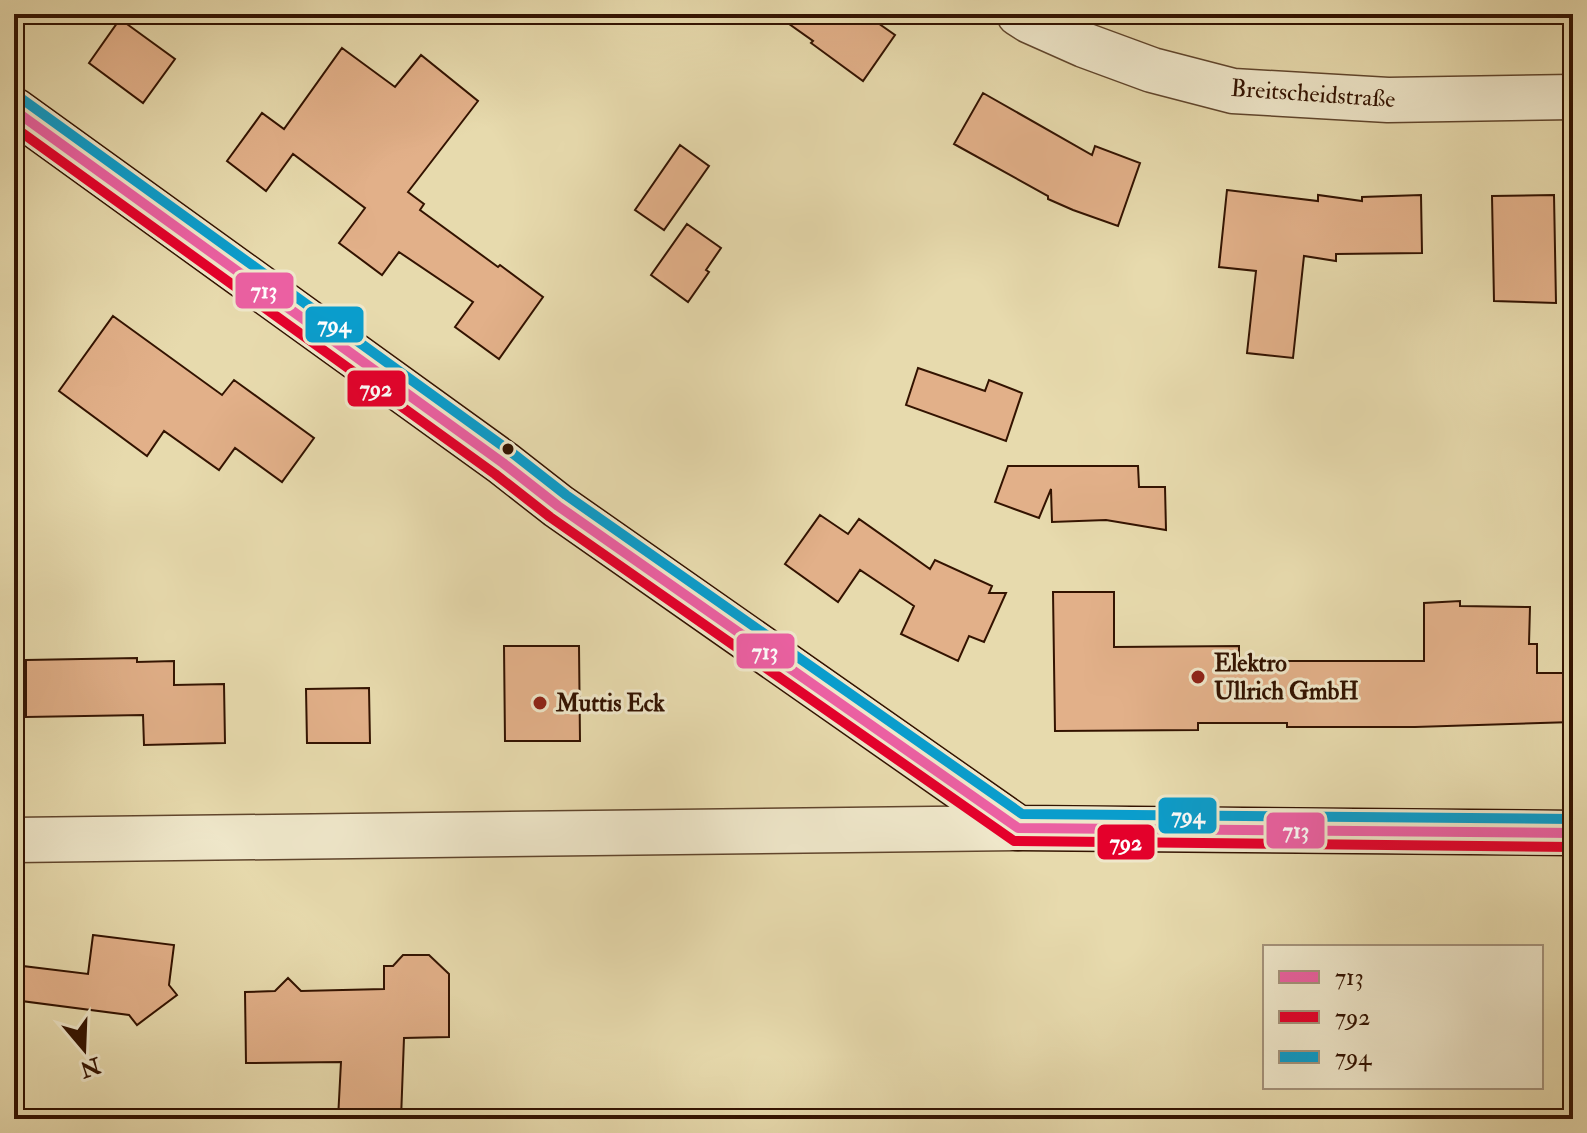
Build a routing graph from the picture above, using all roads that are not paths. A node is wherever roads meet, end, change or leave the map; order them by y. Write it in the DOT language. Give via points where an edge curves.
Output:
graph roads {
  1 [pos="1019,14"];
  2 [pos="1573,97"];
  3 [pos="14,110"];
  4 [pos="1018,828"];
  5 [pos="1573,833"];
  6 [pos="14,840"];
  1 -- 2 [label="main road, Breitscheidstraße" via="1152,70 1233,91 1388,100"];
  3 -- 4 [label="main road" via="558,506"];
  4 -- 5 [label="main road"];
  4 -- 6 [label="main road"];
}
